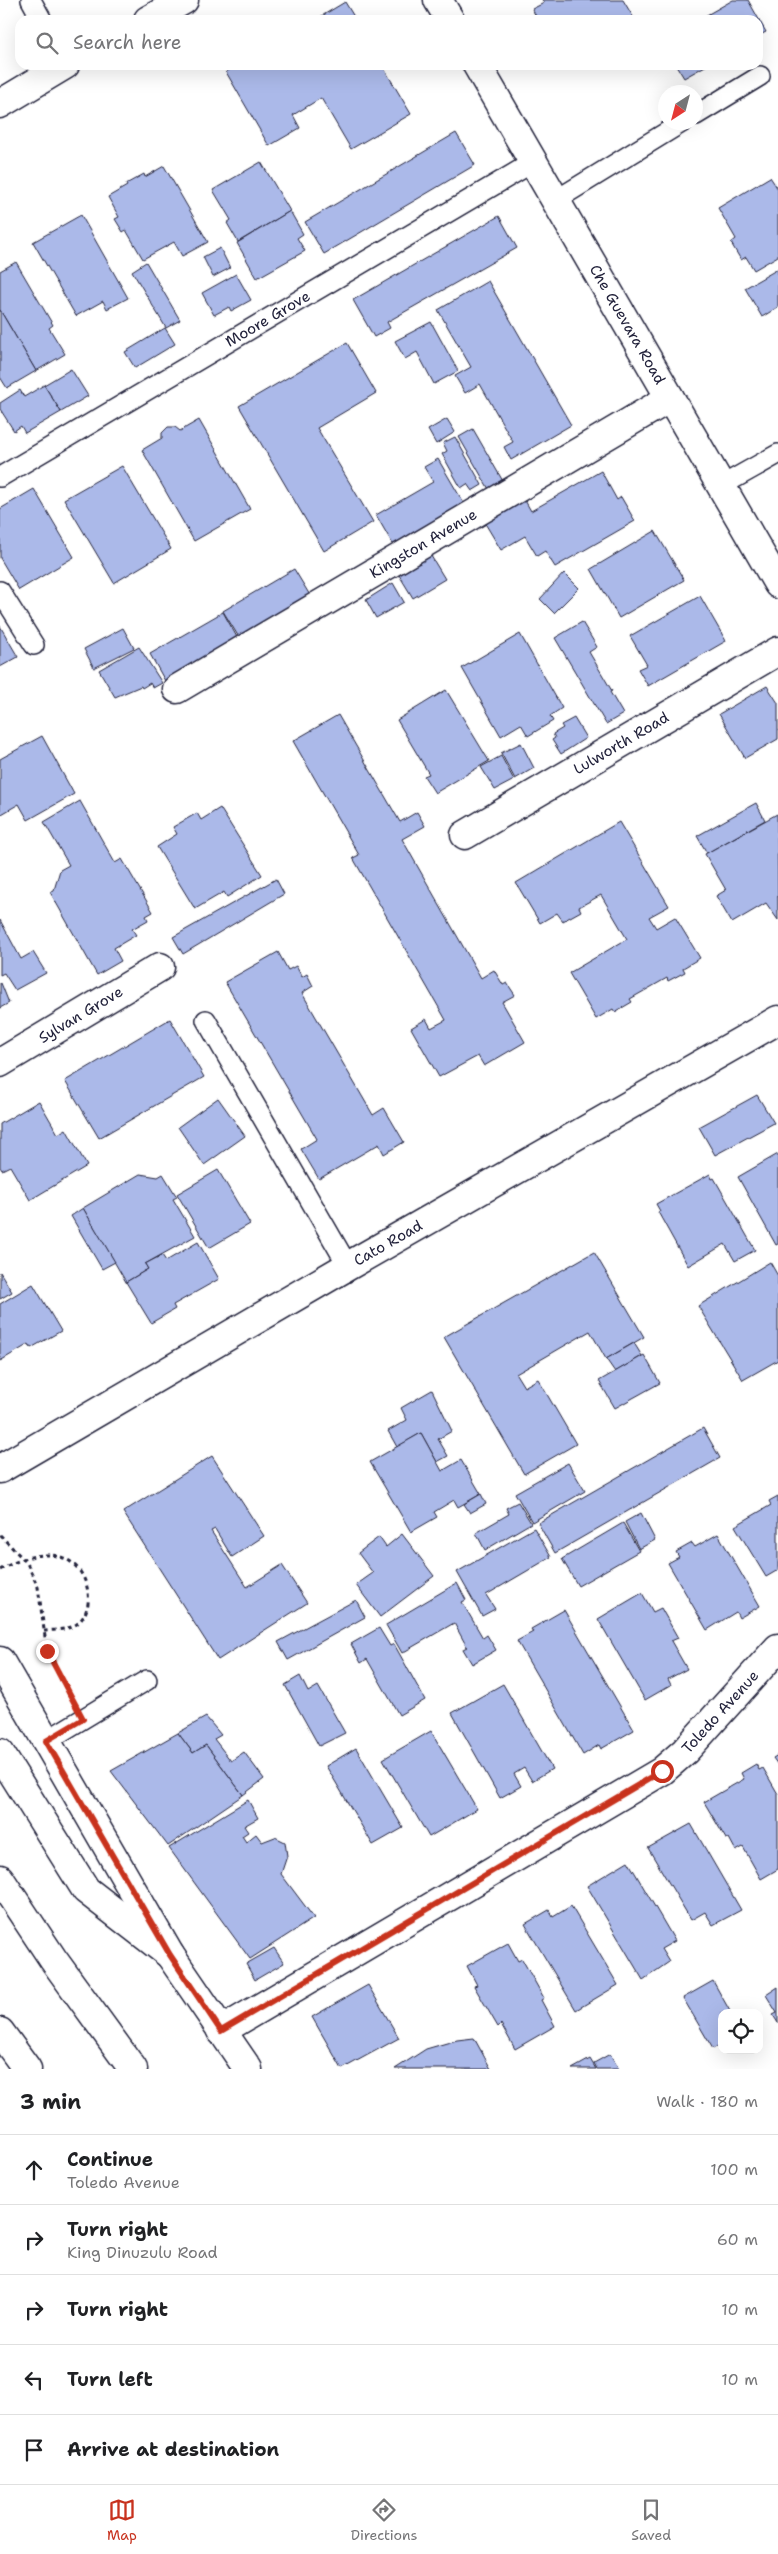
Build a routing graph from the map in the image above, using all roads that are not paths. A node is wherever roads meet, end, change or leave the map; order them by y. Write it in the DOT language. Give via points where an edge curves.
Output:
graph roads {
  1 [pos="31,0"];
  2 [pos="184,0"];
  3 [pos="438,0"];
  4 [pos="39,15"];
  5 [pos="157,15"];
  6 [pos="447,15"];
  7 [pos="57,70"];
  8 [pos="480,70"];
  9 [pos="760,76"];
  10 [pos="0,104"];
  11 [pos="703,111"];
  12 [pos="670,130"];
  13 [pos="535,161"];
  14 [pos="556,200"];
  15 [pos="670,398"];
  16 [pos="778,454"];
  17 [pos="0,477"];
  18 [pos="721,486"];
  19 [pos="778,584"];
  20 [pos="0,591"];
  21 [pos="34,645"];
  22 [pos="778,651"];
  23 [pos="177,688"];
  24 [pos="464,835"];
  25 [pos="160,967"];
  26 [pos="206,1020"];
  27 [pos="778,1020"];
  28 [pos="0,1063"];
  29 [pos="348,1266"];
  30 [pos="0,1469"];
  31 [pos="778,1648"];
  32 [pos="0,1661"];
  33 [pos="148,1680"];
  34 [pos="46,1741"];
  35 [pos="0,1753"];
  36 [pos="0,1879"];
  37 [pos="170,1955"];
  38 [pos="221,2031"];
  39 [pos="0,2032"];
  40 [pos="27,2069"];
  41 [pos="133,2069"];
  42 [pos="248,2069"];
  1 -- 4 [label="lane"];
  2 -- 5 [label="main road"];
  3 -- 6 [label="main road"];
  7 -- 10 [label="main road"];
  8 -- 13 [label="main road, Che Guevara Road"];
  9 -- 11 [label="lane"];
  12 -- 14 [label="lane"];
  13 -- 14 [label="main road, Che Guevara Road"];
  13 -- 17 [label="lane, Moore Grove"];
  14 -- 15 [label="main road, Che Guevara Road"];
  15 -- 18 [label="main road, Che Guevara Road"];
  15 -- 23 [label="main road, Kingston Avenue"];
  16 -- 18 [label="lane"];
  18 -- 19 [label="main road, Che Guevara Road"];
  20 -- 21 [label="lane"];
  22 -- 24 [label="main road, Lulworth Road"];
  25 -- 28 [label="main road, Sylvan Grove"];
  26 -- 29 [label="lane"];
  27 -- 29 [label="main road, Cato Road"];
  29 -- 30 [label="main road, Cato Road"];
  31 -- 38 [label="main road, Toledo Avenue" via="685,1751 662,1771"];
  32 -- 34 [label="main road"];
  33 -- 34 [label="lane"];
  34 -- 37 [label="main road"];
  35 -- 37 [label="main road" via="86,1890"];
  36 -- 41 [label="main road"];
  37 -- 38 [label="main road"];
  38 -- 42 [label="main road"];
  39 -- 40 [label="main road"];
}
